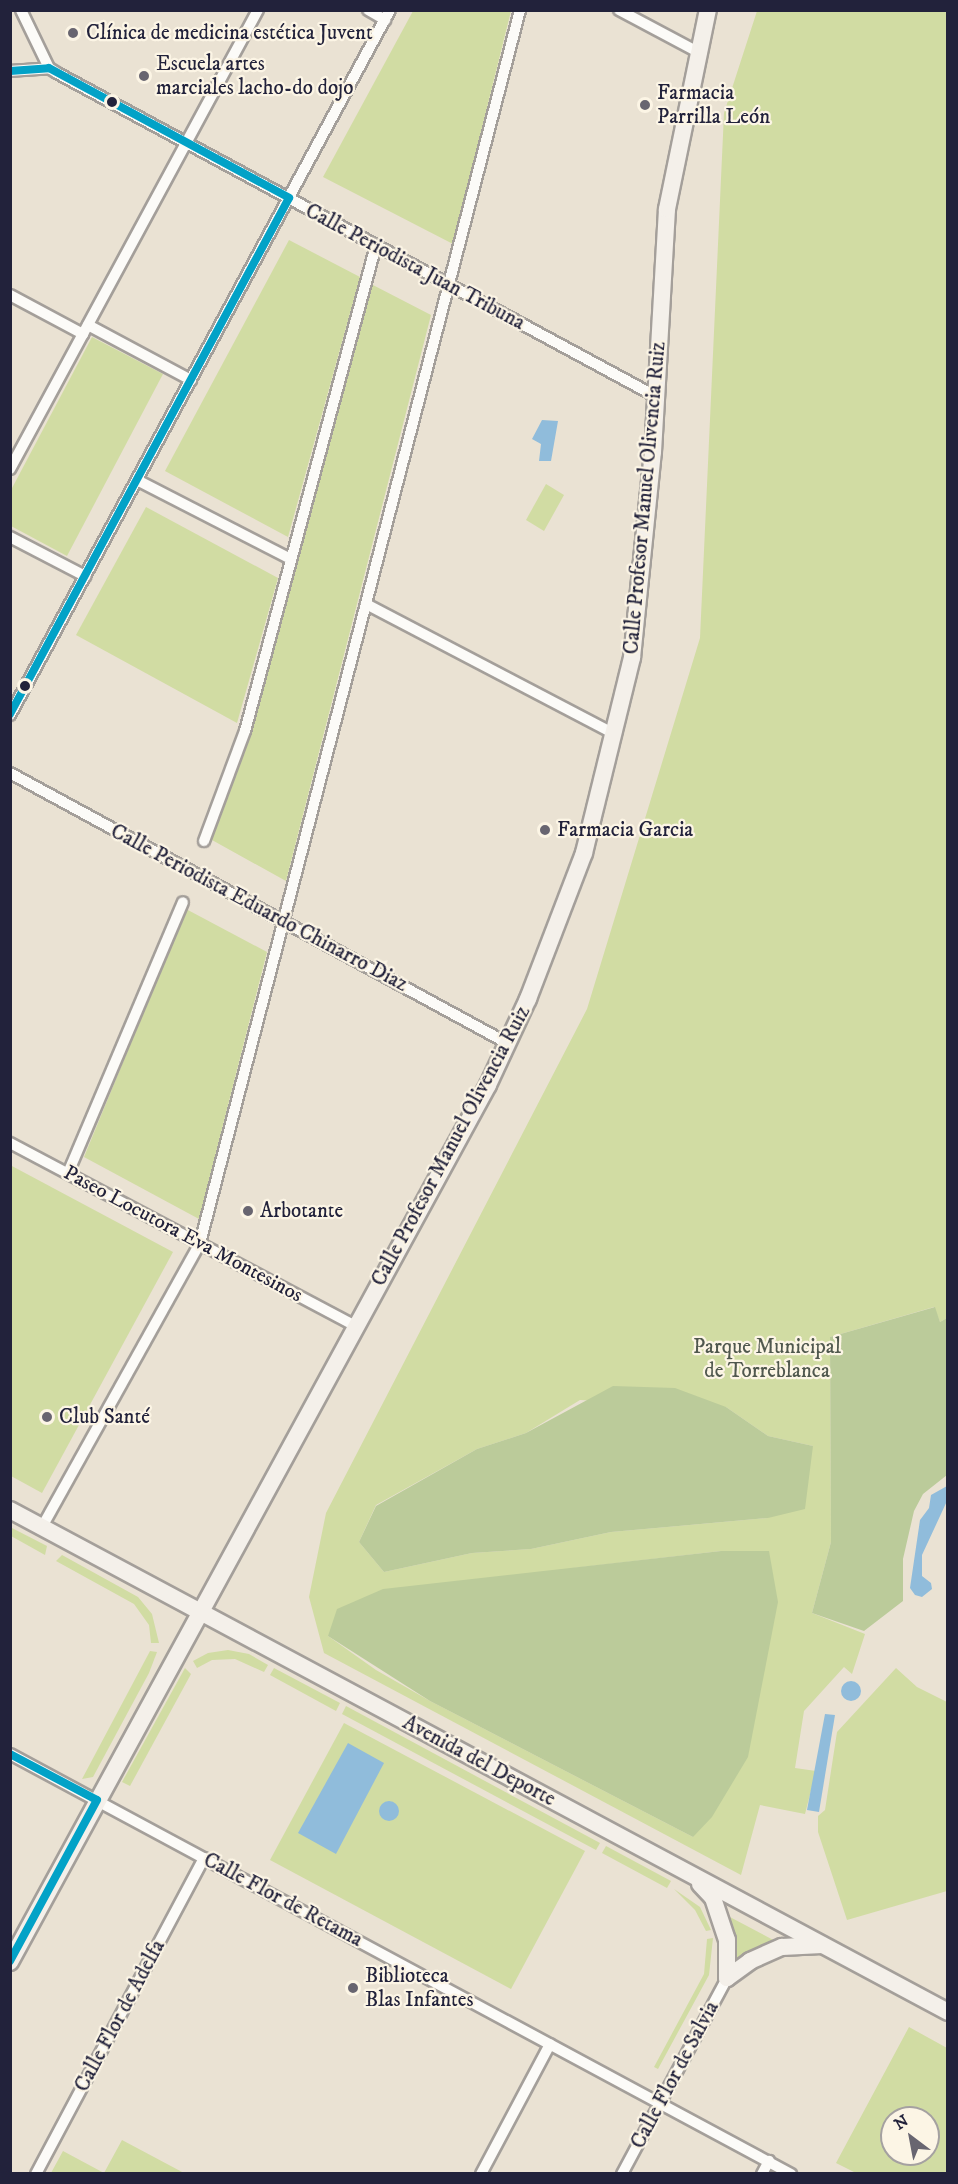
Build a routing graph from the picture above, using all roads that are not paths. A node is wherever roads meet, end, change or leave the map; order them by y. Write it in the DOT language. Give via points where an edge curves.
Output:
graph roads {
  1 [pos="21,10"];
  2 [pos="258,10"];
  3 [pos="368,10"];
  4 [pos="520,10"];
  5 [pos="619,10"];
  6 [pos="708,10"];
  7 [pos="388,15"];
  8 [pos="698,52"];
  9 [pos="50,68"];
  10 [pos="10,71"];
  11 [pos="186,143"];
  12 [pos="289,198"];
  13 [pos="376,245"];
  14 [pos="449,285"];
  15 [pos="10,295"];
  16 [pos="86,330"];
  17 [pos="191,380"];
  18 [pos="655,396"];
  19 [pos="10,469"];
  20 [pos="137,480"];
  21 [pos="10,537"];
  22 [pos="291,559"];
  23 [pos="85,576"];
  24 [pos="366,604"];
  25 [pos="10,715"];
  26 [pos="613,733"];
  27 [pos="10,773"];
  28 [pos="204,841"];
  29 [pos="183,902"];
  30 [pos="283,921"];
  31 [pos="507,1042"];
  32 [pos="10,1143"];
  33 [pos="68,1173"];
  34 [pos="200,1243"];
  35 [pos="356,1326"];
  36 [pos="10,1510"];
  37 [pos="42,1527"];
  38 [pos="200,1612"];
  39 [pos="10,1754"];
  40 [pos="97,1800"];
  41 [pos="204,1858"];
  42 [pos="691,1874"];
  43 [pos="822,1945"];
  44 [pos="10,1962"];
  45 [pos="727,1978"];
  46 [pos="948,2012"];
  47 [pos="550,2044"];
  48 [pos="660,2103"];
  49 [pos="769,2162"];
  50 [pos="36,2174"];
  51 [pos="481,2174"];
  52 [pos="622,2174"];
  53 [pos="762,2174"];
  54 [pos="791,2174"];
  1 -- 9 [label="street"];
  2 -- 11 [label="street"];
  3 -- 7 [label="street"];
  4 -- 14 [label="street"];
  5 -- 8 [label="street"];
  6 -- 8 [label="street, Calle Profesor Manuel Olivencia Ruiz"];
  7 -- 12 [label="street"];
  8 -- 18 [label="street, Calle Profesor Manuel Olivencia Ruiz" via="667,209"];
  9 -- 10 [label="street"];
  9 -- 11 [label="street, Calle Periodista Juan Tribuna"];
  11 -- 12 [label="street, Calle Periodista Juan Tribuna"];
  11 -- 16 [label="street"];
  12 -- 13 [label="street, Calle Periodista Juan Tribuna"];
  12 -- 17 [label="street"];
  13 -- 14 [label="street, Calle Periodista Juan Tribuna"];
  13 -- 22 [label="street"];
  14 -- 18 [label="street, Calle Periodista Juan Tribuna"];
  14 -- 24 [label="street"];
  15 -- 16 [label="street"];
  16 -- 17 [label="street"];
  16 -- 19 [label="street"];
  17 -- 20 [label="street"];
  18 -- 26 [label="street, Calle Profesor Manuel Olivencia Ruiz" via="632,658"];
  20 -- 22 [label="street"];
  20 -- 23 [label="street"];
  21 -- 23 [label="street"];
  22 -- 28 [label="street" via="245,731"];
  23 -- 25 [label="street"];
  24 -- 26 [label="street"];
  24 -- 30 [label="street"];
  26 -- 31 [label="street, Calle Profesor Manuel Olivencia Ruiz" via="584,853"];
  27 -- 30 [label="street, Calle Periodista Eduardo Chinarro Diaz"];
  29 -- 33 [label="street"];
  30 -- 31 [label="street, Calle Periodista Eduardo Chinarro Diaz"];
  30 -- 34 [label="street"];
  31 -- 35 [label="street, Calle Profesor Manuel Olivencia Ruiz"];
  32 -- 33 [label="street, Paseo Locutora Eva Montesinos"];
  33 -- 34 [label="street, Paseo Locutora Eva Montesinos"];
  34 -- 35 [label="street, Paseo Locutora Eva Montesinos"];
  34 -- 37 [label="street"];
  35 -- 38 [label="street, Calle Profesor Manuel Olivencia Ruiz"];
  36 -- 37 [label="street, Avenida del Deporte"];
  37 -- 38 [label="street, Avenida del Deporte"];
  38 -- 40 [label="street, Calle Profesor Manuel Olivencia Ruiz"];
  38 -- 42 [label="street, Avenida del Deporte"];
  39 -- 40 [label="street, Calle Flor de Retama"];
  40 -- 41 [label="street, Calle Flor de Retama"];
  40 -- 44 [label="street, Calle Profesor Manuel Olivencia Ruiz"];
  41 -- 47 [label="street, Calle Flor de Retama"];
  41 -- 50 [label="street, Calle Flor de Adelfa"];
  42 -- 43 [label="street, Avenida del Deporte"];
  42 -- 45 [label="street" via="713,1898 727,1940"];
  43 -- 45 [label="street" via="782,1947 750,1960"];
  43 -- 46 [label="street, Avenida del Deporte"];
  45 -- 48 [label="street, Calle Flor de Salvia"];
  47 -- 48 [label="street, Calle Flor de Retama"];
  47 -- 51 [label="street"];
  48 -- 49 [label="street, Calle Flor de Retama"];
  48 -- 52 [label="street, Calle Flor de Salvia"];
  49 -- 53 [label="street"];
  49 -- 54 [label="street, Calle Flor de Retama"];
}
